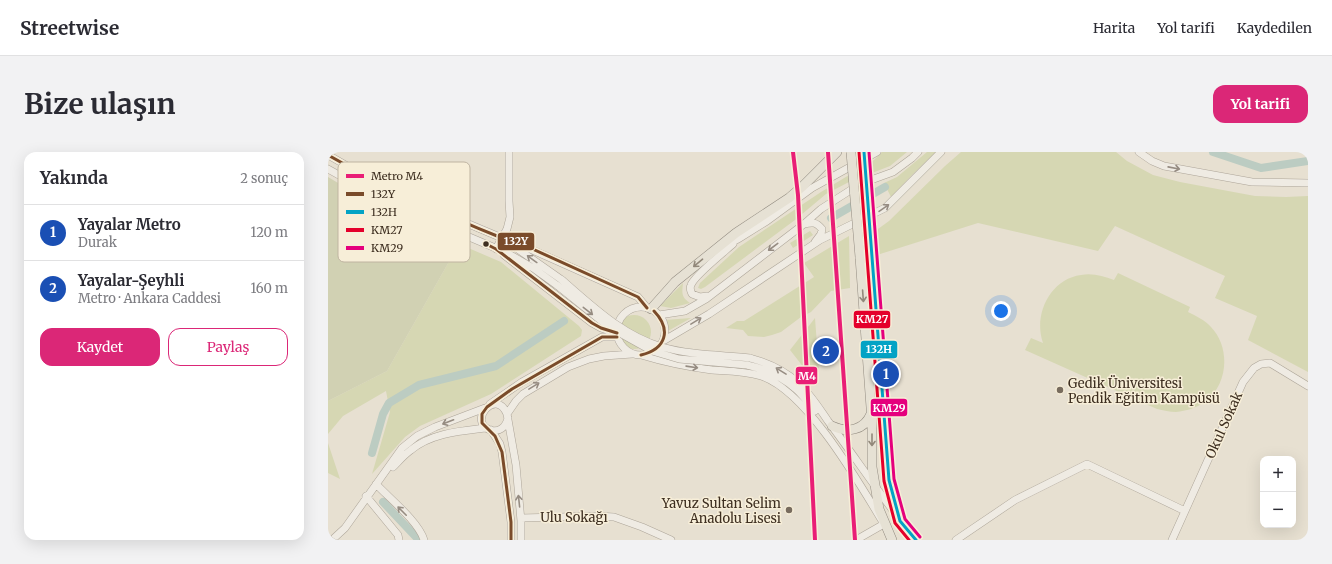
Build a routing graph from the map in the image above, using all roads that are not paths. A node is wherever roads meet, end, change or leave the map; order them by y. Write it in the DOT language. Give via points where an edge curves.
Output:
graph roads {
  1 [pos="509,152"];
  2 [pos="838,152"];
  3 [pos="852,152"];
  4 [pos="864,152"];
  5 [pos="877,152"];
  6 [pos="918,152"];
  7 [pos="941,152"];
  8 [pos="1139,152"];
  9 [pos="328,155"];
  10 [pos="340,162"];
  11 [pos="328,169"];
  12 [pos="338,175"];
  13 [pos="1308,183"];
  14 [pos="804,224"];
  15 [pos="470,225"];
  16 [pos="470,238"];
  17 [pos="502,238"];
  18 [pos="738,239"];
  19 [pos="812,245"];
  20 [pos="717,248"];
  21 [pos="496,249"];
  22 [pos="560,283"];
  23 [pos="711,295"];
  24 [pos="649,309"];
  25 [pos="659,315"];
  26 [pos="617,335"];
  27 [pos="663,341"];
  28 [pos="637,355"];
  29 [pos="749,361"];
  30 [pos="1308,386"];
  31 [pos="486,407"];
  32 [pos="871,414"];
  33 [pos="508,416"];
  34 [pos="832,426"];
  35 [pos="488,429"];
  36 [pos="376,484"];
  37 [pos="875,488"];
  38 [pos="366,496"];
  39 [pos="867,497"];
  40 [pos="1185,510"];
  41 [pos="521,518"];
  42 [pos="900,521"];
  43 [pos="884,524"];
  44 [pos="332,540"];
  45 [pos="399,540"];
  46 [pos="424,540"];
  47 [pos="512,540"];
  48 [pos="521,540"];
  49 [pos="671,540"];
  50 [pos="856,540"];
  51 [pos="892,540"];
  52 [pos="916,540"];
  53 [pos="956,540"];
  54 [pos="1172,540"];
  1 -- 17 [label="street" via="510,217"];
  2 -- 20 [label="main road" via="789,198"];
  3 -- 32 [label="main road, one-way, bridge"];
  4 -- 42 [label="main road, bridge" via="886,462"];
  5 -- 18 [label="street" via="812,188"];
  6 -- 14 [label="street" via="892,172 860,184 820,209"];
  19 -- 7 [label="street, one-way" via="885,208"];
  8 -- 13 [label="street, one-way" via="1164,166 1252,182"];
  9 -- 10 [label="street"];
  11 -- 12 [label="street"];
  14 -- 19 [label="street" via="813,222 822,229"];
  14 -- 23 [label="street, one-way"];
  15 -- 17 [label="street"];
  16 -- 21 [label="street"];
  17 -- 21 [label="street"];
  22 -- 17 [label="street, one-way"];
  17 -- 24 [label="street" via="516,241 638,297"];
  18 -- 20 [label="street"];
  18 -- 23 [label="street" via="691,284 690,290 696,297"];
  27 -- 19 [label="street, one-way" via="709,314"];
  20 -- 24 [label="main road, one-way" via="675,282"];
  21 -- 22 [label="street"];
  21 -- 26 [label="street" via="592,323"];
  22 -- 29 [label="street, bridge" via="612,322 641,339 679,351"];
  23 -- 25 [label="street" via="685,311"];
  24 -- 25 [label="street"];
  24 -- 26 [label="street" via="640,307 625,312 617,326"];
  25 -- 27 [label="street" via="665,328"];
  26 -- 28 [label="street" via="622,346"];
  26 -- 31 [label="street" via="602,337 522,382"];
  27 -- 28 [label="street" via="654,352"];
  33 -- 28 [label="street, one-way" via="523,394 568,367 604,356"];
  28 -- 39 [label="street, one-way" via="670,364 743,372 762,377 781,388 800,404 837,449"];
  34 -- 29 [label="street, one-way" via="798,383 770,364"];
  29 -- 39 [label="street" via="796,389 819,415 835,437"];
  30 -- 40 [label="street, Okul Sokak" via="1270,363 1261,364 1249,373"];
  31 -- 33 [label="street" via="492,404 500,405"];
  31 -- 35 [label="street" via="481,419"];
  31 -- 36 [label="street, one-way" via="417,436 402,448"];
  32 -- 34 [label="main road" via="869,420 853,430"];
  32 -- 37 [label="main road, one-way"];
  33 -- 35 [label="street" via="505,426 499,430"];
  41 -- 33 [label="street, one-way"];
  34 -- 37 [label="street"];
  35 -- 36 [label="street" via="458,432 420,444"];
  35 -- 47 [label="street" via="500,444 502,452"];
  36 -- 38 [label="street"];
  46 -- 36 [label="street, one-way" via="418,528"];
  37 -- 42 [label="street"];
  37 -- 43 [label="main road" via="878,509"];
  38 -- 44 [label="street" via="345,528"];
  38 -- 45 [label="street" via="398,535"];
  39 -- 43 [label="street"];
  40 -- 53 [label="street" via="1087,464 1015,500"];
  40 -- 54 [label="street, Okul Sokak"];
  41 -- 48 [label="street"];
  41 -- 49 [label="street, Ulu Sokağı" via="614,517"];
  42 -- 52 [label="main road"];
  43 -- 50 [label="street"];
  43 -- 51 [label="main road"];
}
